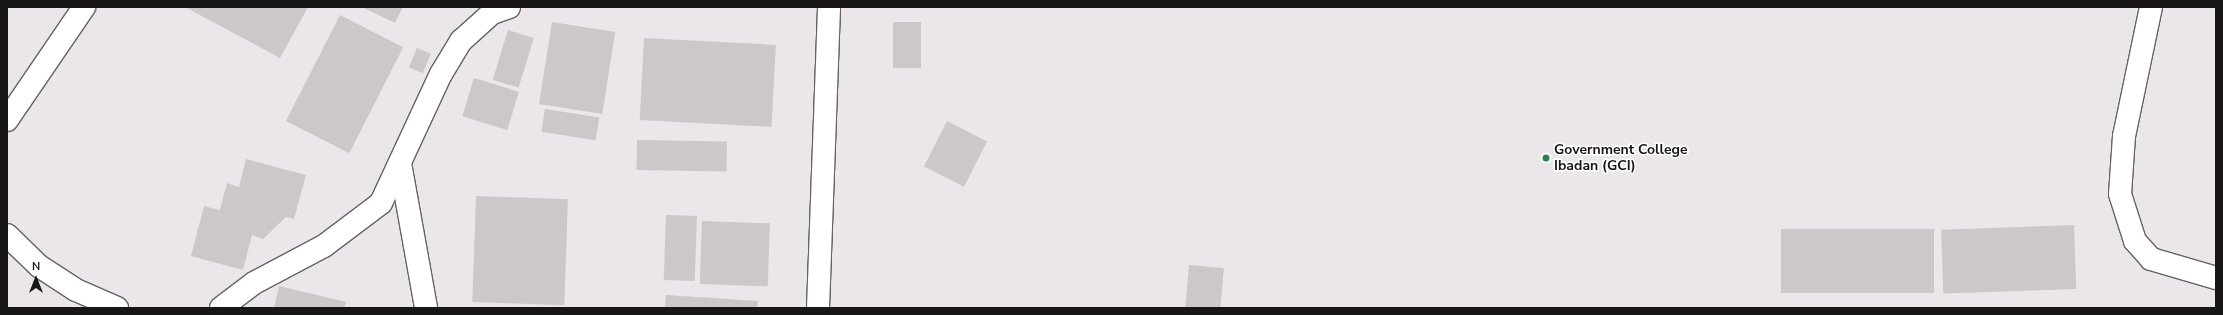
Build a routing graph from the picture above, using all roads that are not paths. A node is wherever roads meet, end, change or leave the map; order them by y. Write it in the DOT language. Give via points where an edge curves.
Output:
graph roads {
  1 [pos="84,7"];
  2 [pos="509,7"];
  3 [pos="829,7"];
  4 [pos="2151,7"];
  5 [pos="7,120"];
  6 [pos="400,163"];
  7 [pos="7,235"];
  8 [pos="2216,278"];
  9 [pos="117,308"];
  10 [pos="221,308"];
  11 [pos="426,308"];
  12 [pos="818,308"];
  1 -- 5 [label="street"];
  2 -- 6 [label="street" via="492,13 461,41"];
  3 -- 12 [label="street"];
  4 -- 8 [label="street" via="2124,136 2120,194 2136,241 2151,259"];
  6 -- 10 [label="street" via="381,203 324,246 254,283"];
  6 -- 11 [label="street"];
  7 -- 9 [label="street" via="39,266 76,290"];
}
